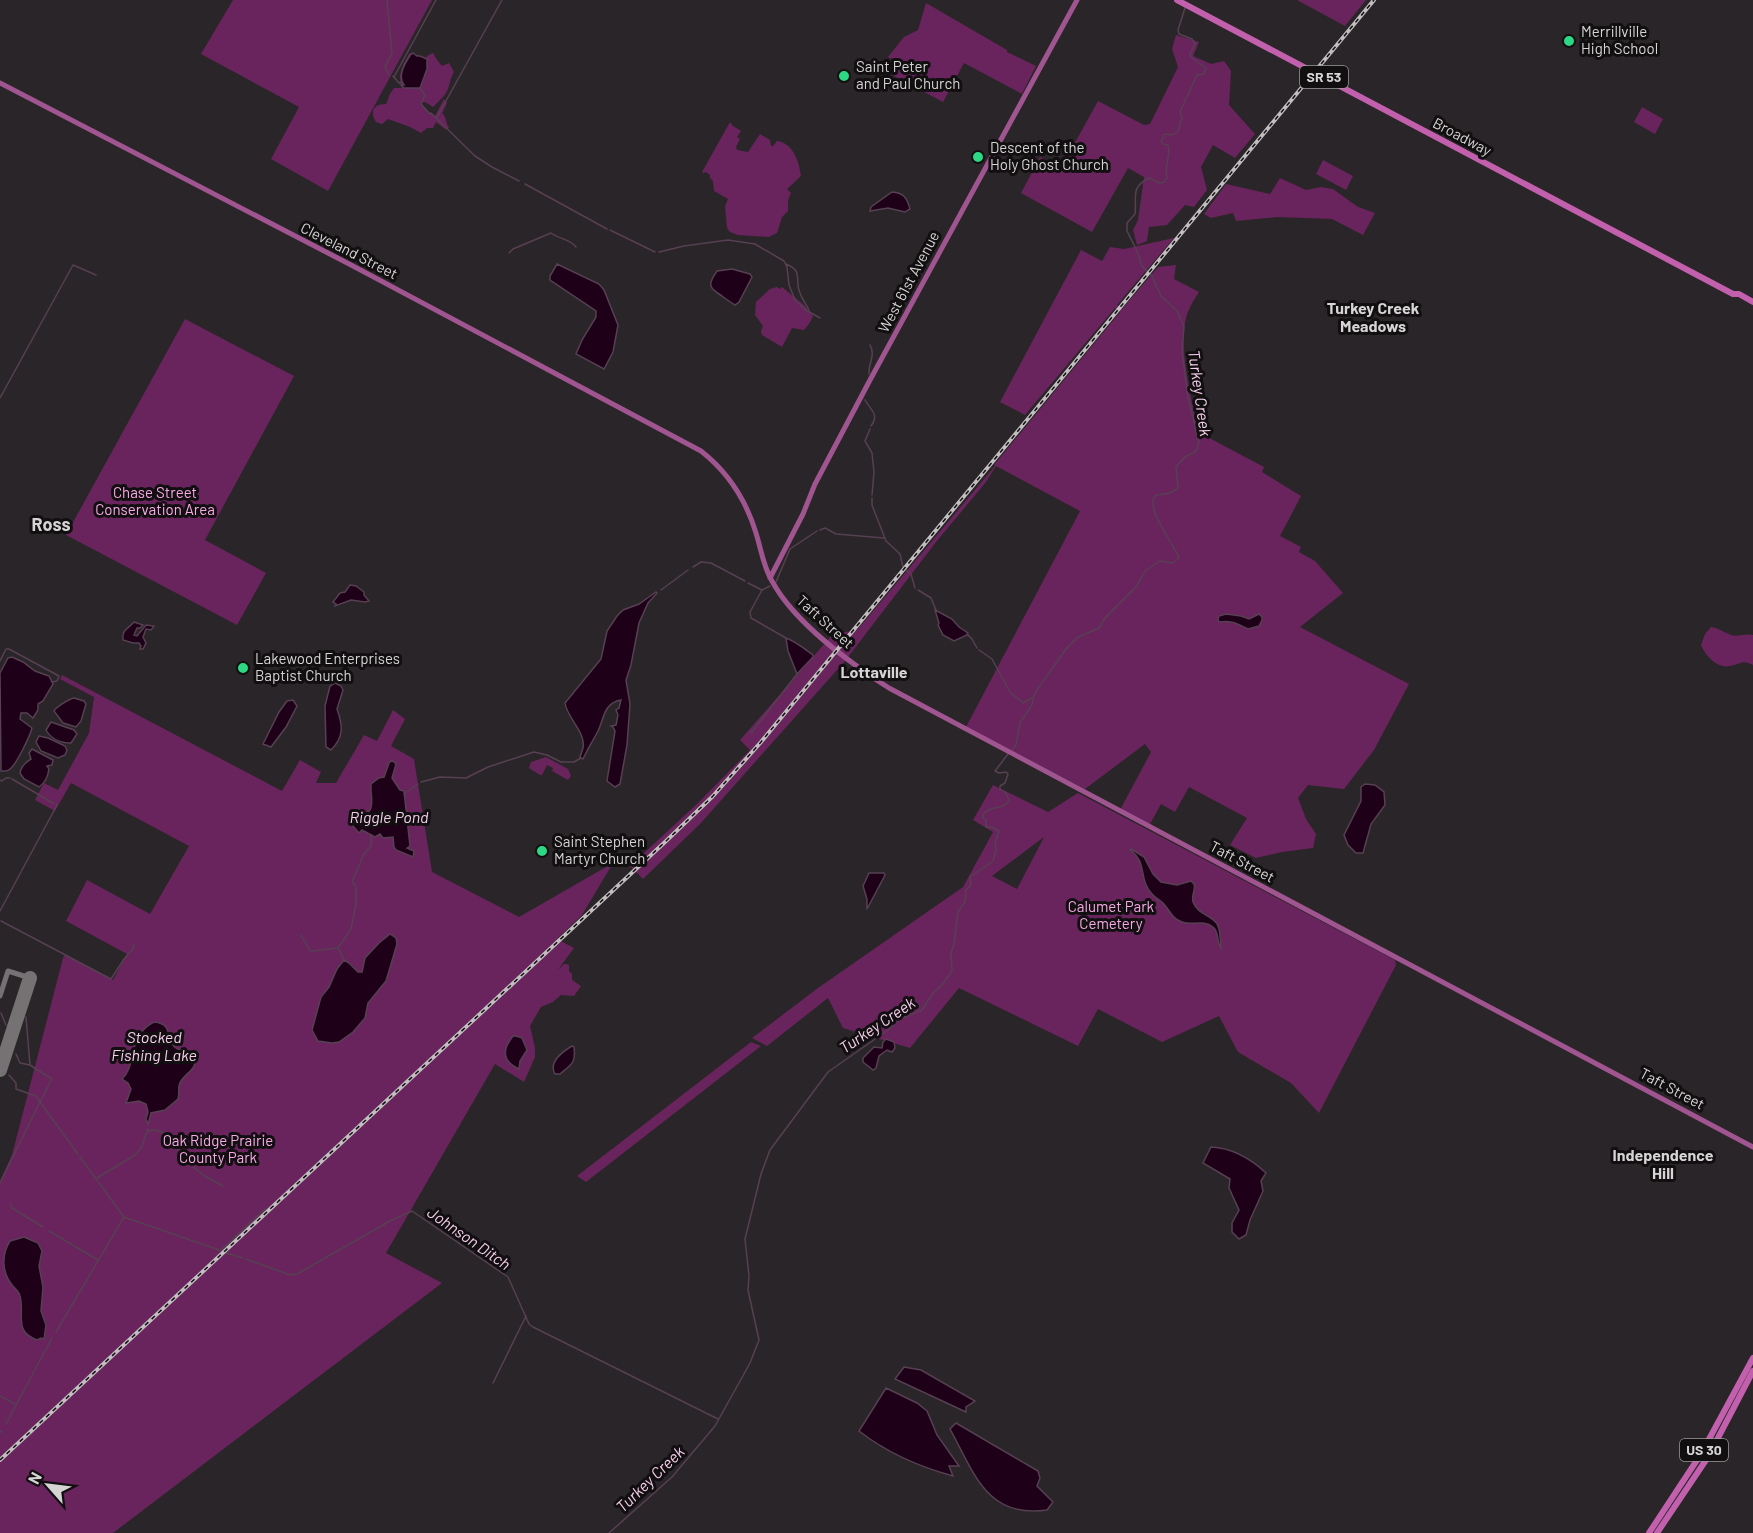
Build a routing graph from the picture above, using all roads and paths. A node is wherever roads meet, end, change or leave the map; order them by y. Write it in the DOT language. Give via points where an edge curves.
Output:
graph roads {
  1 [pos="1077,0"];
  2 [pos="1179,1"];
  3 [pos="0,83"];
  4 [pos="1753,304"];
  5 [pos="686,443"];
  6 [pos="776,565"];
  7 [pos="765,566"];
  8 [pos="770,578"];
  9 [pos="1753,1147"];
  10 [pos="1752,1360"];
  11 [pos="1753,1371"];
  12 [pos="1649,1533"];
  13 [pos="1657,1533"];
  1 -- 6 [label="main road, West 61st Avenue" via="870,380"];
  2 -- 4 [label="main road, Broadway / SR 53"];
  3 -- 5 [label="main road, Cleveland Street"];
  5 -- 7 [label="main road, Taft Street" via="713,460 738,490"];
  6 -- 7 [label="main road"];
  6 -- 8 [label="main road, West 61st Avenue"];
  7 -- 8 [label="main road, Taft Street"];
  8 -- 9 [label="main road, Taft Street" via="796,614 822,638 908,699"];
  10 -- 12 [label="main road, US 30" via="1701,1454"];
  11 -- 13 [label="main road, US 30" via="1708,1457"];
}
